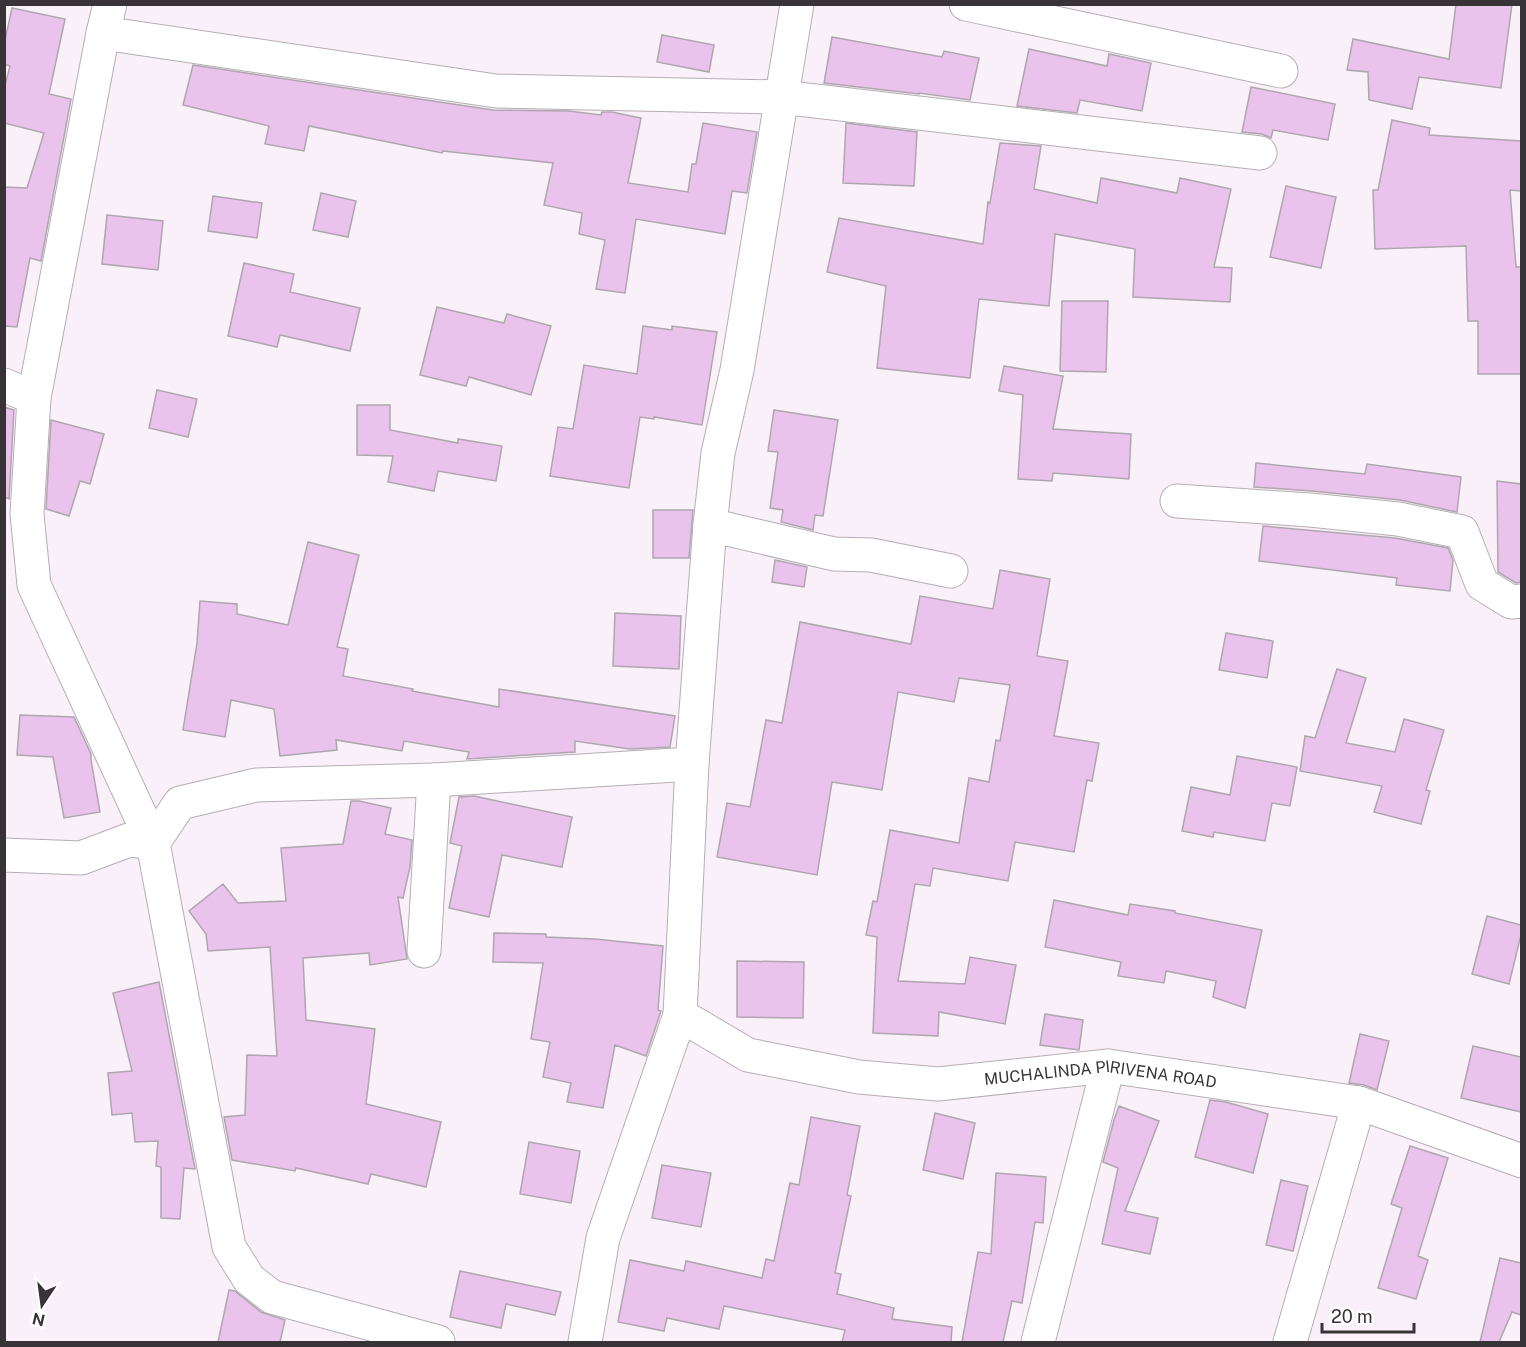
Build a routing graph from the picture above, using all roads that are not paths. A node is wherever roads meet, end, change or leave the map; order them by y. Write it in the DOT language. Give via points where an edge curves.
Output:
graph roads {
  1 [pos="796,4"];
  2 [pos="966,4"];
  3 [pos="107,19"];
  4 [pos="1281,71"];
  5 [pos="781,97"];
  6 [pos="1260,153"];
  7 [pos="4,385"];
  8 [pos="34,398"];
  9 [pos="1177,501"];
  10 [pos="710,525"];
  11 [pos="951,571"];
  12 [pos="1521,601"];
  13 [pos="692,764"];
  14 [pos="434,780"];
  15 [pos="153,843"];
  16 [pos="4,855"];
  17 [pos="424,951"];
  18 [pos="680,1015"];
  19 [pos="1108,1066"];
  20 [pos="1359,1103"];
  21 [pos="1521,1161"];
  22 [pos="438,1342"];
  23 [pos="585,1342"];
  24 [pos="1038,1342"];
  25 [pos="1290,1342"];
  1 -- 5 [label="street"];
  2 -- 4 [label="street"];
  3 -- 5 [label="street" via="496,91"];
  3 -- 8 [label="street"];
  5 -- 6 [label="street"];
  5 -- 10 [label="street" via="737,370 718,453"];
  7 -- 8 [label="street"];
  8 -- 15 [label="street" via="27,514 34,585"];
  9 -- 12 [label="street" via="1398,519 1462,532 1482,584 1511,602"];
  10 -- 11 [label="street" via="834,554 871,555"];
  10 -- 13 [label="street"];
  13 -- 14 [label="street"];
  13 -- 18 [label="street"];
  14 -- 15 [label="street" via="256,785 180,803"];
  14 -- 17 [label="street"];
  15 -- 16 [label="street" via="129,840 81,858"];
  15 -- 22 [label="street" via="229,1247 249,1279 272,1298"];
  18 -- 19 [label="street, MUCHALINDA PIRIVENA ROAD" via="748,1054 859,1077 938,1084"];
  18 -- 23 [label="street" via="603,1238"];
  19 -- 20 [label="street, MUCHALINDA PIRIVENA ROAD"];
  19 -- 24 [label="street"];
  20 -- 21 [label="street, MUCHALINDA PIRIVENA ROAD"];
  20 -- 25 [label="street"];
}
